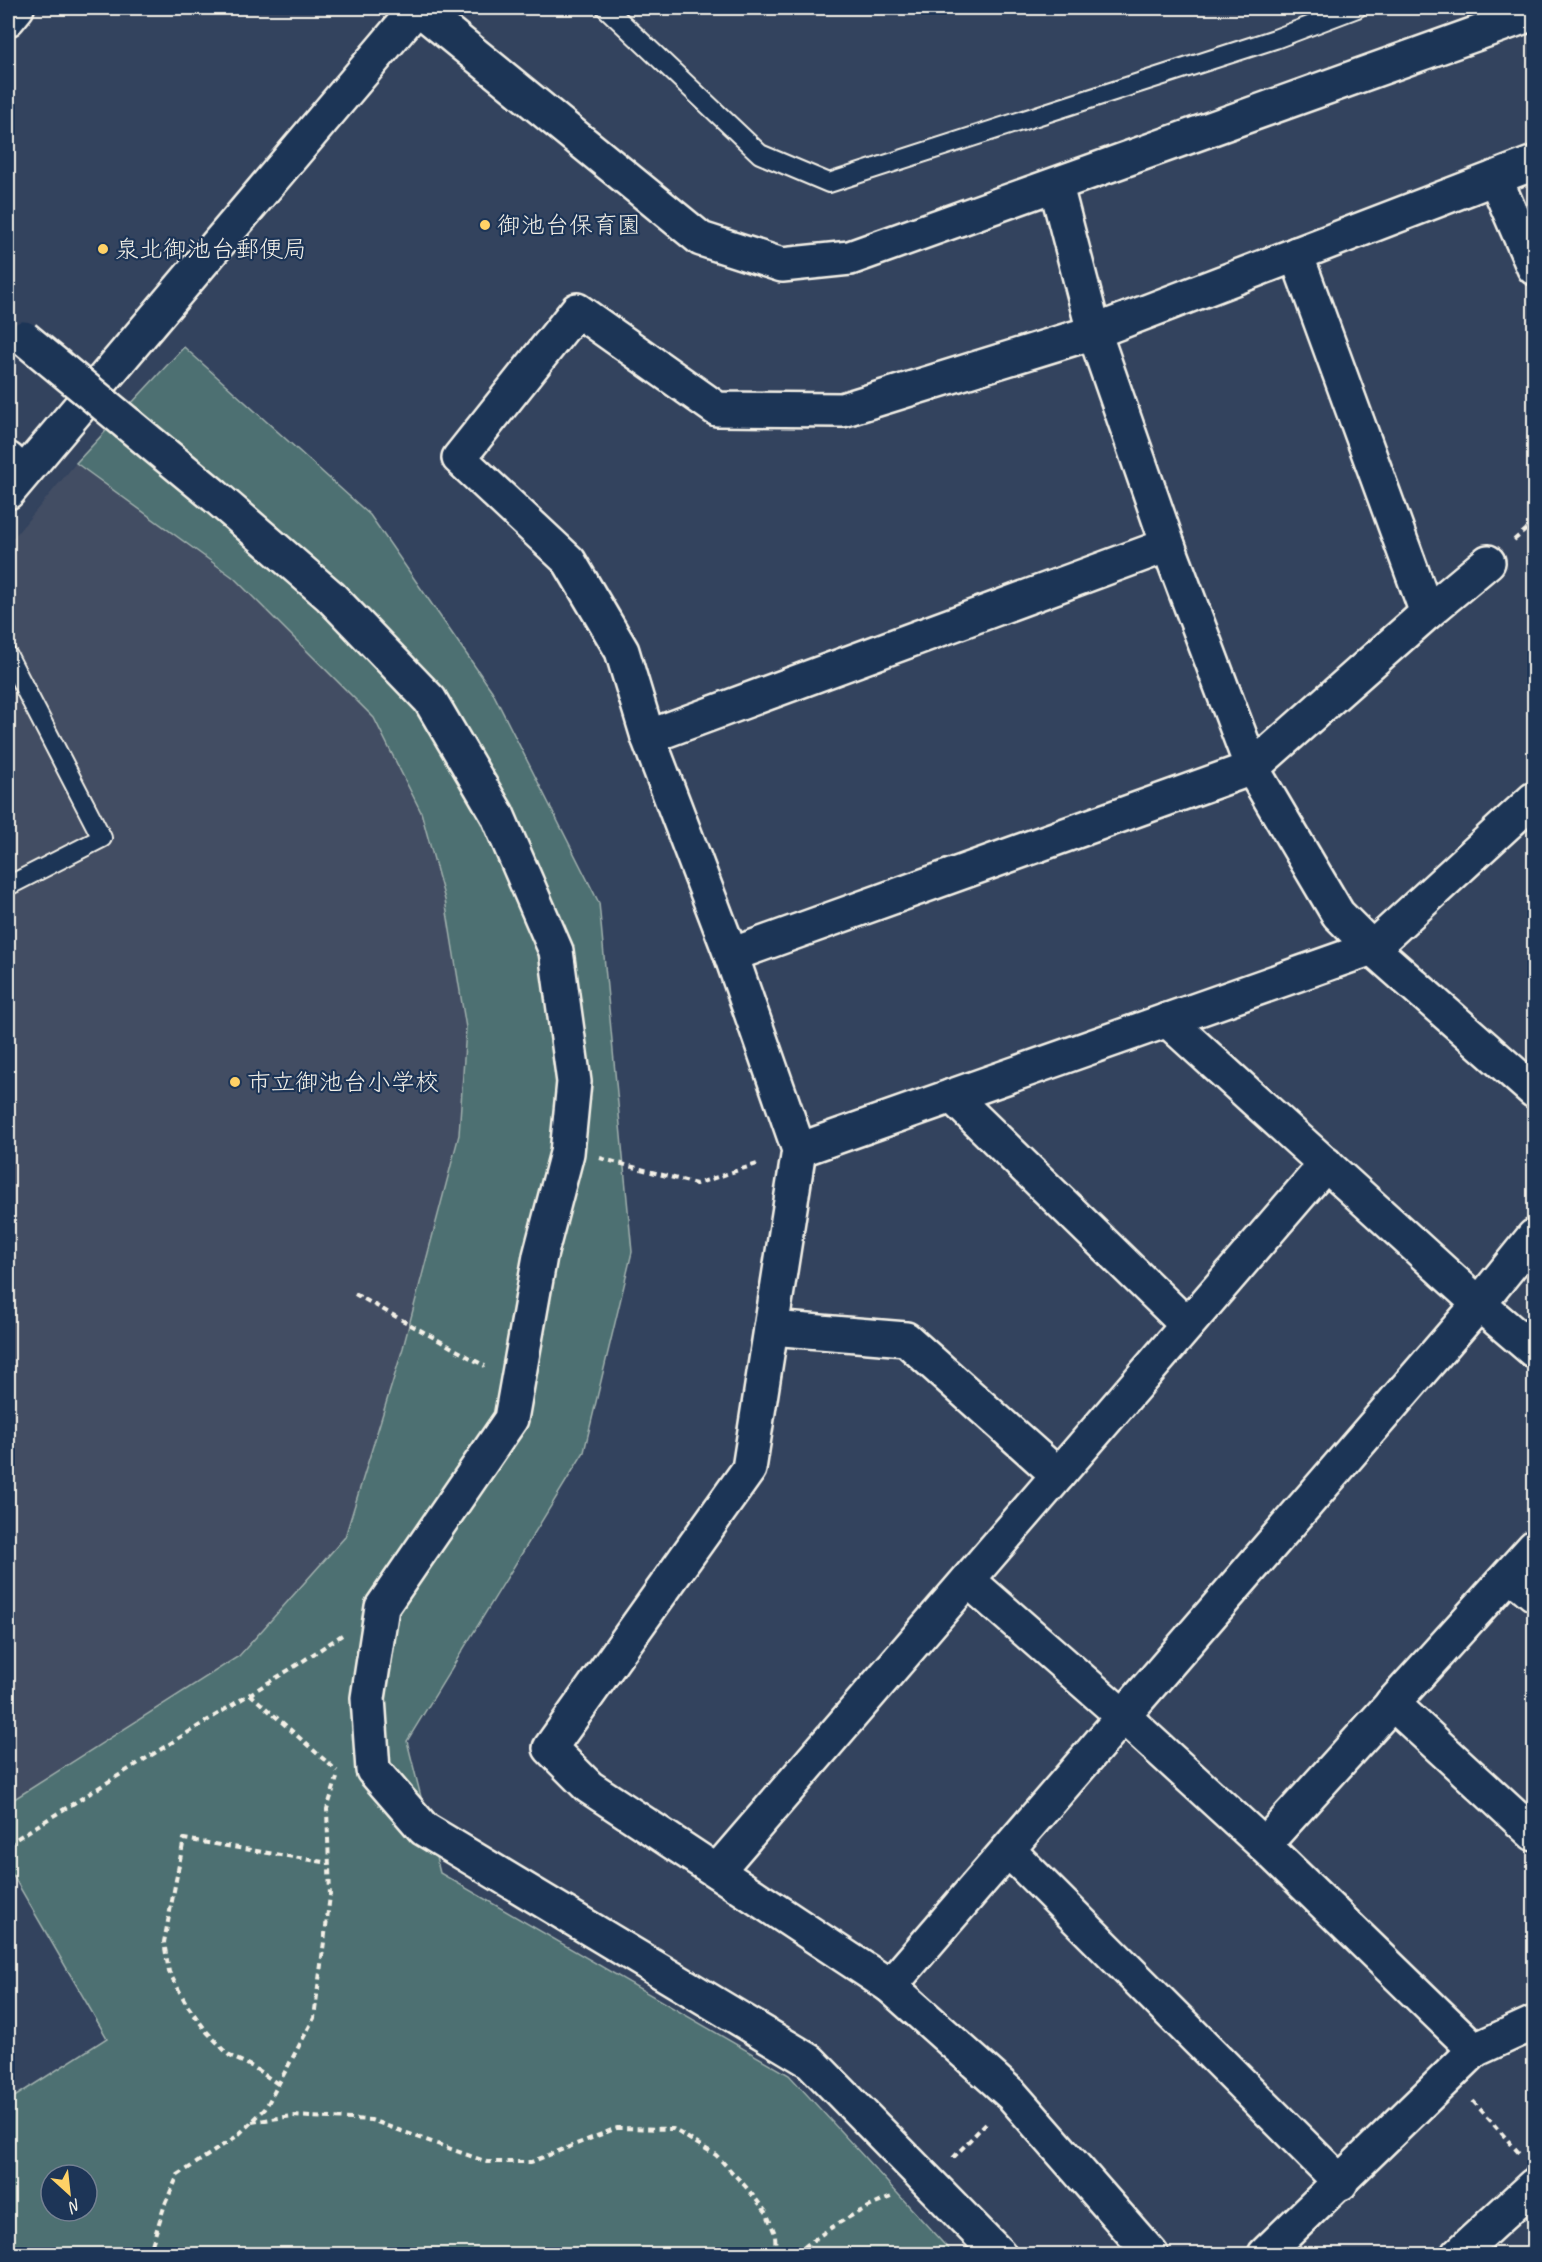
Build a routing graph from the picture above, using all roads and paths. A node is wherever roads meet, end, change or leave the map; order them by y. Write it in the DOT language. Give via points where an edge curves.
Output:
graph roads {
  1 [pos="17,8"];
  2 [pos="418,8"];
  3 [pos="606,8"];
  4 [pos="1357,8"];
  5 [pos="1534,13"];
  6 [pos="8,19"];
  7 [pos="1534,163"];
  8 [pos="1495,178"];
  9 [pos="1056,186"];
  10 [pos="1296,254"];
  11 [pos="1534,268"];
  12 [pos="16,332"];
  13 [pos="1094,332"];
  14 [pos="13,475"];
  15 [pos="1168,545"];
  16 [pos="1488,562"];
  17 [pos="1427,613"];
  18 [pos="8,656"];
  19 [pos="648,737"];
  20 [pos="1252,768"];
  21 [pos="1534,799"];
  22 [pos="8,886"];
  23 [pos="1372,948"];
  24 [pos="731,955"];
  25 [pos="1167,1020"];
  26 [pos="1534,1091"];
  27 [pos="952,1096"];
  28 [pos="799,1150"];
  29 [pos="567,1153"];
  30 [pos="1326,1164"];
  31 [pos="1534,1236"];
  32 [pos="355,1294"];
  33 [pos="1479,1304"];
  34 [pos="1187,1325"];
  35 [pos="771,1328"];
  36 [pos="1534,1351"];
  37 [pos="517,1384"];
  38 [pos="1058,1475"];
  39 [pos="1534,1546"];
  40 [pos="1510,1574"];
  41 [pos="968,1580"];
  42 [pos="1534,1594"];
  43 [pos="382,1607"];
  44 [pos="250,1694"];
  45 [pos="1392,1704"];
  46 [pos="1123,1716"];
  47 [pos="371,1750"];
  48 [pos="338,1772"];
  49 [pos="1534,1834"];
  50 [pos="8,1844"];
  51 [pos="1264,1845"];
  52 [pos="1008,1850"];
  53 [pos="329,1863"];
  54 [pos="717,1871"];
  55 [pos="890,1986"];
  56 [pos="1534,2023"];
  57 [pos="1475,2050"];
  58 [pos="1450,2075"];
  59 [pos="278,2084"];
  60 [pos="1012,2095"];
  61 [pos="252,2122"];
  62 [pos="1531,2173"];
  63 [pos="929,2183"];
  64 [pos="1341,2183"];
  65 [pos="149,2254"];
  66 [pos="776,2254"];
  67 [pos="796,2254"];
  68 [pos="999,2254"];
  69 [pos="1151,2254"];
  70 [pos="1265,2254"];
  71 [pos="1459,2254"];
  1 -- 6 [label="street"];
  2 -- 9 [label="street" via="701,239 782,265 850,258"];
  2 -- 14 [label="street"];
  3 -- 4 [label="lane" via="760,154 829,183 1275,39"];
  5 -- 9 [label="street"];
  7 -- 8 [label="street"];
  8 -- 10 [label="street"];
  8 -- 11 [label="street"];
  9 -- 13 [label="street"];
  10 -- 13 [label="street"];
  10 -- 17 [label="street"];
  12 -- 29 [label="street, bridge" via="330,596 430,700 497,814 556,951 574,1082"];
  13 -- 15 [label="street"];
  13 -- 19 [label="street" via="842,410 717,409 577,310 459,458 569,561 622,651"];
  15 -- 19 [label="street"];
  15 -- 20 [label="street"];
  16 -- 17 [label="street"];
  17 -- 20 [label="street"];
  18 -- 22 [label="lane" via="102,838"];
  19 -- 24 [label="street"];
  20 -- 23 [label="street" via="1338,914"];
  20 -- 24 [label="street"];
  21 -- 23 [label="street"];
  23 -- 25 [label="street"];
  23 -- 26 [label="street"];
  24 -- 28 [label="street"];
  25 -- 27 [label="street"];
  25 -- 30 [label="street"];
  27 -- 28 [label="street"];
  27 -- 34 [label="street"];
  28 -- 29 [label="path" via="696,1184 608,1159"];
  28 -- 35 [label="street"];
  29 -- 37 [label="street" via="540,1256"];
  30 -- 33 [label="street"];
  30 -- 34 [label="street"];
  31 -- 33 [label="street"];
  32 -- 37 [label="path"];
  33 -- 36 [label="street"];
  33 -- 46 [label="street"];
  34 -- 38 [label="street"];
  35 -- 38 [label="street" via="906,1339"];
  35 -- 54 [label="street" via="748,1470 550,1748 589,1787"];
  37 -- 43 [label="street" via="511,1419"];
  38 -- 41 [label="street"];
  39 -- 40 [label="street"];
  40 -- 42 [label="street"];
  40 -- 45 [label="street"];
  41 -- 46 [label="street"];
  41 -- 54 [label="street"];
  43 -- 44 [label="path"];
  43 -- 47 [label="street" via="368,1698"];
  44 -- 48 [label="path"];
  44 -- 50 [label="path"];
  45 -- 49 [label="street"];
  45 -- 51 [label="street"];
  46 -- 51 [label="street"];
  46 -- 52 [label="street"];
  47 -- 48 [label="path"];
  47 -- 63 [label="street" via="373,1770 424,1829 810,2061"];
  48 -- 53 [label="path" via="327,1809"];
  51 -- 57 [label="street"];
  52 -- 55 [label="street"];
  52 -- 64 [label="street"];
  53 -- 59 [label="path" via="330,1896 314,2018"];
  53 -- 59 [label="path" via="184,1839 164,1942 169,1972 187,2005 230,2056"];
  54 -- 55 [label="street"];
  55 -- 60 [label="street"];
  56 -- 57 [label="street"];
  57 -- 58 [label="street"];
  58 -- 62 [label="path"];
  58 -- 64 [label="street"];
  59 -- 61 [label="path" via="265,2109"];
  60 -- 63 [label="path"];
  60 -- 69 [label="street"];
  61 -- 65 [label="path" via="178,2175"];
  61 -- 66 [label="path" via="292,2116 371,2120 487,2162 531,2162 617,2128 673,2129 716,2155 746,2187 766,2212 775,2235"];
  62 -- 71 [label="street"];
  63 -- 67 [label="path" via="877,2202 817,2236"];
  63 -- 68 [label="street"];
  64 -- 70 [label="street"];
}
